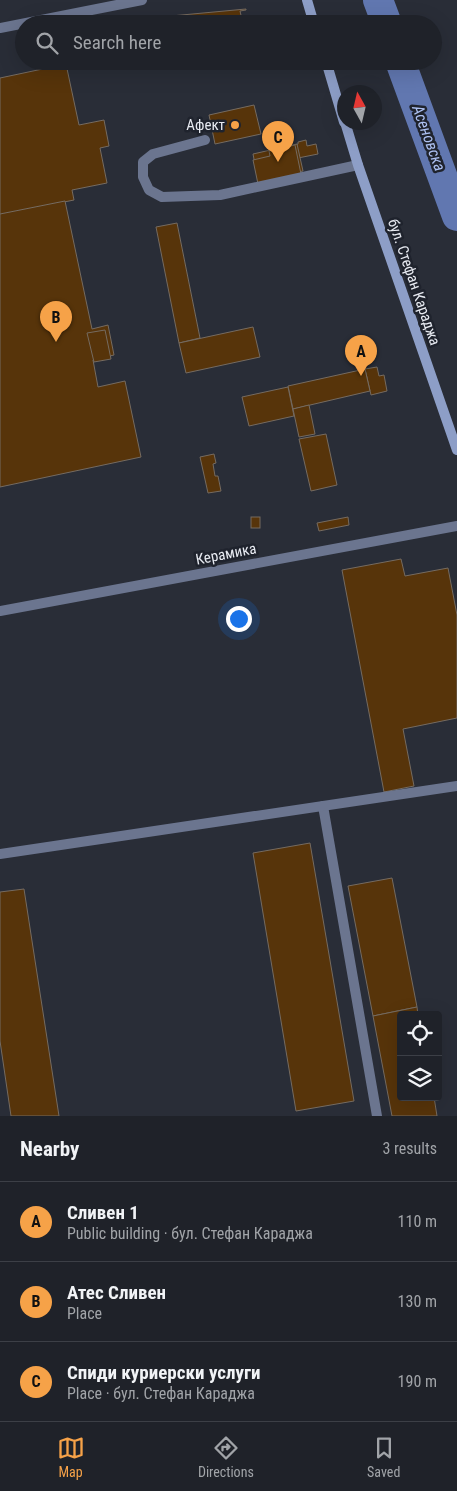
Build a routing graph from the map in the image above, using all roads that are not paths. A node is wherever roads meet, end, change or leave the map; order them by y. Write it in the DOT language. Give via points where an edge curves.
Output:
graph roads {
  1 [pos="142,0"];
  2 [pos="307,0"];
  3 [pos="66,15"];
  4 [pos="311,15"];
  5 [pos="15,25"];
  6 [pos="0,28"];
  7 [pos="329,70"];
  8 [pos="337,96"];
  9 [pos="347,130"];
  10 [pos="205,140"];
  11 [pos="358,165"];
  12 [pos="457,450"];
  13 [pos="457,526"];
  14 [pos="0,611"];
  15 [pos="457,786"];
  16 [pos="323,806"];
  17 [pos="0,854"];
  18 [pos="377,1116"];
  1 -- 3 [label="street"];
  2 -- 4 [label="main road"];
  5 -- 6 [label="street"];
  7 -- 8 [label="main road, бул. Стефан Караджа"];
  9 -- 11 [label="main road, бул. Стефан Караджа"];
  10 -- 11 [label="street" via="153,154 143,162 143,177 149,190 162,197 220,195"];
  11 -- 12 [label="main road, бул. Стефан Караджа"];
  13 -- 14 [label="street, Керамика"];
  15 -- 16 [label="street"];
  16 -- 17 [label="street"];
  16 -- 18 [label="street"];
}
